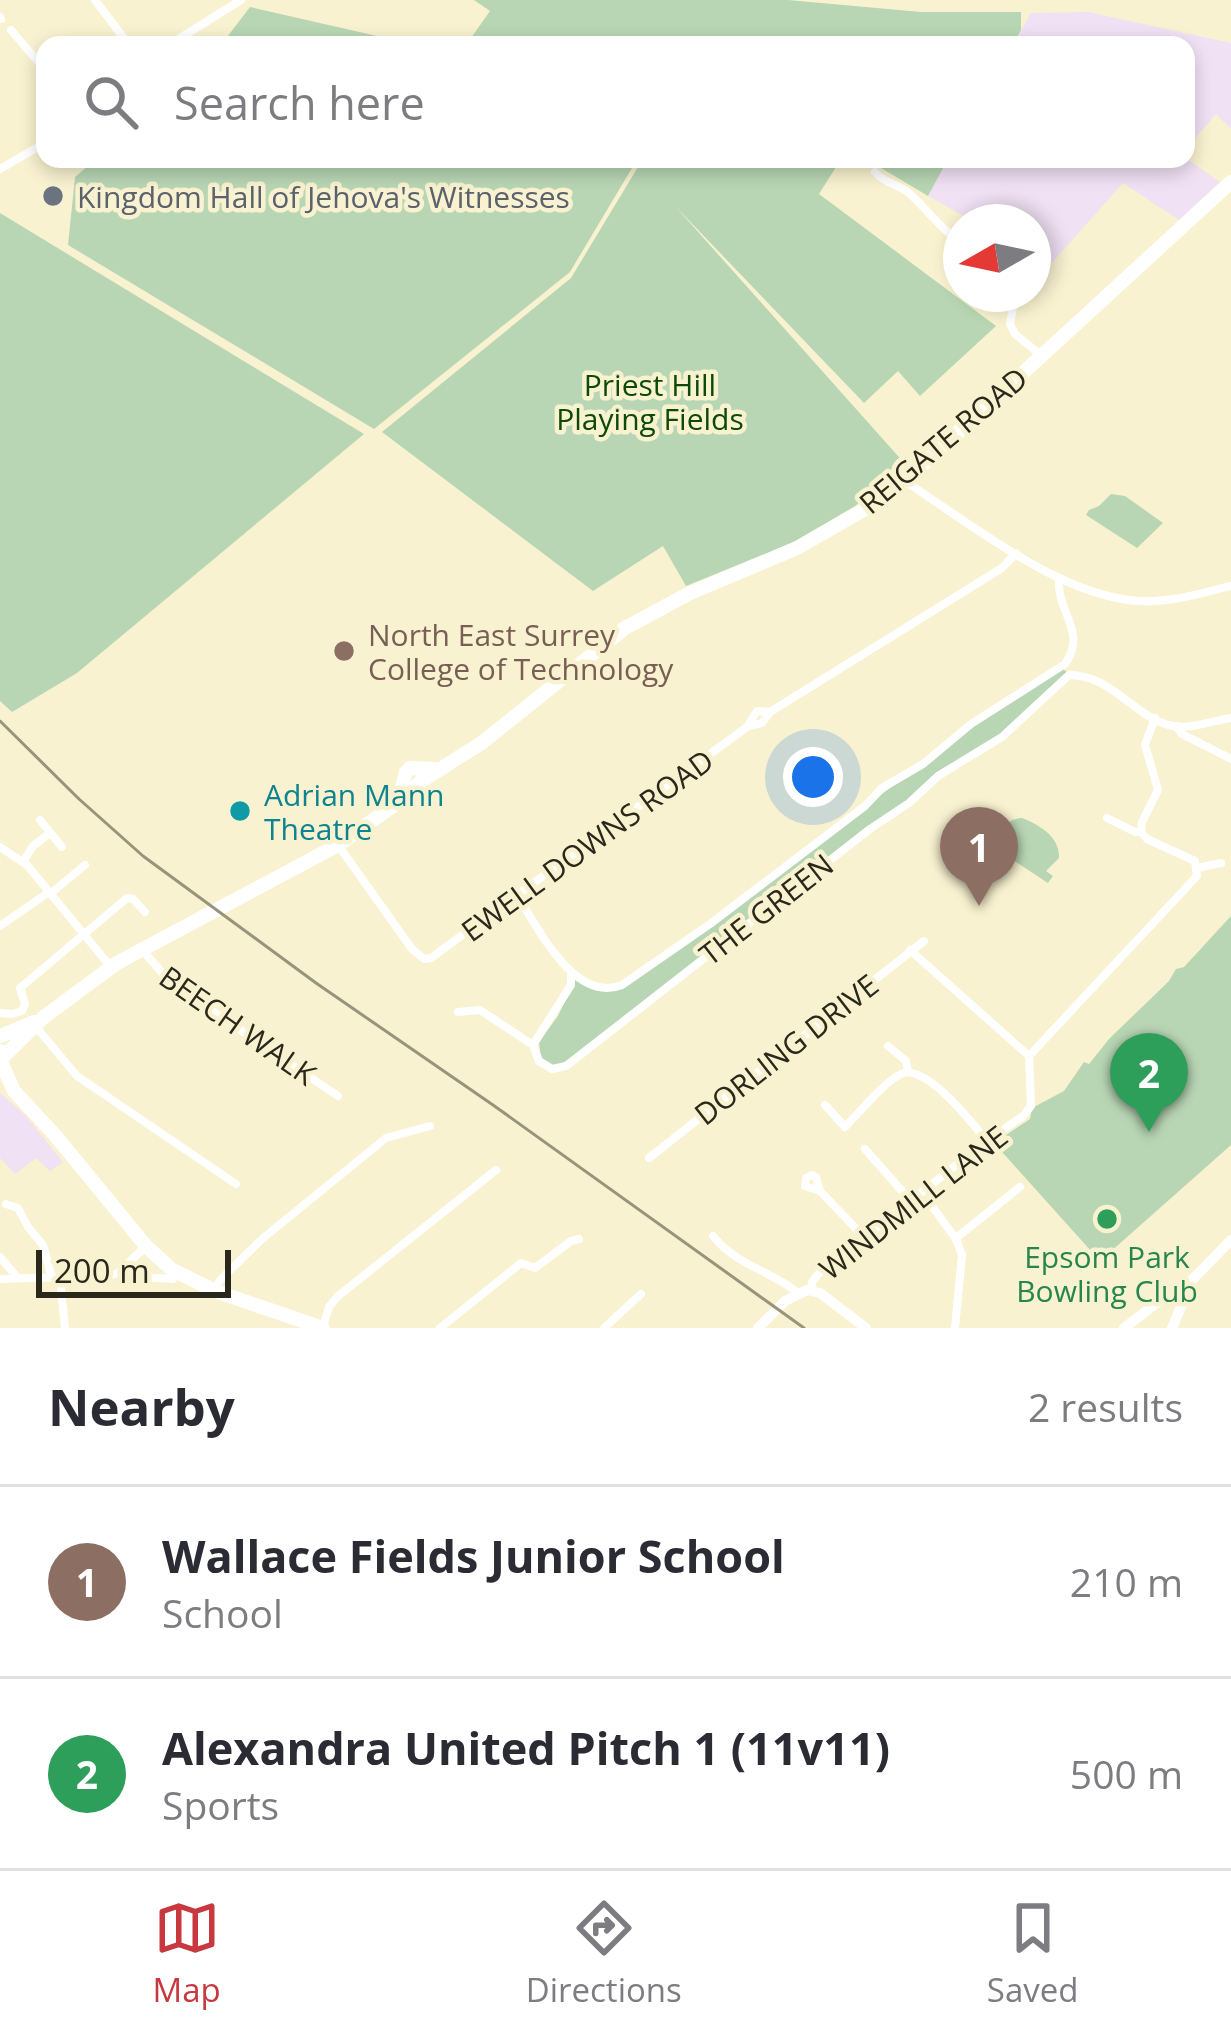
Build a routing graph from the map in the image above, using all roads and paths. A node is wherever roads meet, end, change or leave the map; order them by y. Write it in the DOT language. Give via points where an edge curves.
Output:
graph roads {
  1 [pos="95,0"];
  2 [pos="241,0"];
  3 [pos="11,30"];
  4 [pos="122,36"];
  5 [pos="183,36"];
  6 [pos="36,59"];
  7 [pos="36,148"];
  8 [pos="0,170"];
  9 [pos="875,172"];
  10 [pos="1231,182"];
  11 [pos="943,229"];
  12 [pos="1012,312"];
  13 [pos="1042,356"];
  14 [pos="904,481"];
  15 [pos="1016,553"];
  16 [pos="1059,578"];
  17 [pos="1231,586"];
  18 [pos="1067,661"];
  19 [pos="1070,675"];
  20 [pos="1155,718"];
  21 [pos="1231,718"];
  22 [pos="1177,726"];
  23 [pos="1231,759"];
  24 [pos="1107,818"];
  25 [pos="40,820"];
  26 [pos="50,832"];
  27 [pos="1141,832"];
  28 [pos="338,845"];
  29 [pos="0,847"];
  30 [pos="62,847"];
  31 [pos="23,862"];
  32 [pos="1221,863"];
  33 [pos="85,865"];
  34 [pos="1197,868"];
  35 [pos="49,893"];
  36 [pos="517,896"];
  37 [pos="145,912"];
  38 [pos="0,926"];
  39 [pos="84,934"];
  40 [pos="924,941"];
  41 [pos="142,950"];
  42 [pos="910,950"];
  43 [pos="111,967"];
  44 [pos="571,973"];
  45 [pos="458,1012"];
  46 [pos="0,1013"];
  47 [pos="39,1022"];
  48 [pos="0,1036"];
  49 [pos="533,1045"];
  50 [pos="888,1046"];
  51 [pos="1029,1055"];
  52 [pos="1,1059"];
  53 [pos="908,1072"];
  54 [pos="7,1088"];
  55 [pos="338,1096"];
  56 [pos="825,1105"];
  57 [pos="430,1126"];
  58 [pos="987,1141"];
  59 [pos="865,1149"];
  60 [pos="649,1158"];
  61 [pos="496,1170"];
  62 [pos="236,1184"];
  63 [pos="1020,1187"];
  64 [pos="820,1191"];
  65 [pos="910,1200"];
  66 [pos="929,1202"];
  67 [pos="6,1204"];
  68 [pos="713,1236"];
  69 [pos="864,1237"];
  70 [pos="956,1238"];
  71 [pos="579,1239"];
  72 [pos="1231,1240"];
  73 [pos="146,1246"];
  74 [pos="0,1257"];
  75 [pos="118,1273"];
  76 [pos="56,1278"];
  77 [pos="0,1279"];
  78 [pos="18,1279"];
  79 [pos="173,1279"];
  80 [pos="1187,1289"];
  81 [pos="214,1291"];
  82 [pos="804,1292"];
  83 [pos="641,1294"];
  84 [pos="763,1324"];
  85 [pos="64,1328"];
  86 [pos="323,1328"];
  87 [pos="440,1328"];
  88 [pos="604,1328"];
  89 [pos="866,1328"];
  90 [pos="956,1328"];
  91 [pos="1124,1328"];
  92 [pos="1172,1328"];
  1 -- 4 [label="street"];
  2 -- 5 [label="street"];
  3 -- 6 [label="street"];
  7 -- 8 [label="street"];
  9 -- 11 [label="street"];
  10 -- 13 [label="highway, REIGATE ROAD"];
  12 -- 13 [label="street" via="1016,334"];
  13 -- 14 [label="highway, REIGATE ROAD"];
  14 -- 15 [label="street"];
  14 -- 28 [label="highway, REIGATE ROAD" via="797,548 625,628 501,728 416,778 396,804"];
  15 -- 16 [label="street"];
  15 -- 36 [label="street, EWELL DOWNS ROAD" via="770,712"];
  16 -- 17 [label="street" via="1137,601"];
  16 -- 18 [label="street" via="1074,631"];
  18 -- 19 [label="street"];
  18 -- 44 [label="street, THE GREEN" via="882,788 622,985 606,989"];
  19 -- 20 [label="street" via="1100,680"];
  19 -- 49 [label="street, THE GREEN" via="1002,737 938,776 566,1066 544,1066"];
  20 -- 22 [label="street"];
  20 -- 27 [label="street" via="1145,745 1158,790"];
  21 -- 22 [label="street"];
  22 -- 23 [label="street"];
  24 -- 27 [label="street"];
  25 -- 26 [label="street"];
  26 -- 30 [label="street"];
  26 -- 31 [label="street"];
  27 -- 34 [label="street"];
  28 -- 36 [label="street, EWELL DOWNS ROAD" via="424,959"];
  28 -- 41 [label="highway, REIGATE ROAD"];
  29 -- 31 [label="street"];
  31 -- 35 [label="street"];
  32 -- 34 [label="street"];
  33 -- 35 [label="street"];
  34 -- 51 [label="street" via="1193,882"];
  35 -- 38 [label="street"];
  35 -- 39 [label="street"];
  36 -- 44 [label="street"];
  37 -- 39 [label="street" via="128,898"];
  39 -- 43 [label="street"];
  39 -- 46 [label="street" via="20,988 22,1011"];
  40 -- 42 [label="street, DORLING DRIVE"];
  41 -- 43 [label="highway, REIGATE ROAD"];
  41 -- 55 [label="street, BEECH WALK" via="168,981"];
  42 -- 51 [label="street"];
  42 -- 60 [label="street, DORLING DRIVE"];
  43 -- 47 [label="highway, REIGATE ROAD"];
  44 -- 49 [label="street"];
  45 -- 49 [label="street" via="479,1010"];
  47 -- 48 [label="highway, REIGATE ROAD"];
  47 -- 52 [label="highway, REIGATE ROAD"];
  47 -- 62 [label="street" via="77,1076"];
  50 -- 53 [label="street"];
  51 -- 58 [label="street, WINDMILL LANE" via="1029,1110"];
  52 -- 54 [label="highway"];
  53 -- 56 [label="street" via="845,1126"];
  53 -- 58 [label="street" via="928,1080"];
  54 -- 73 [label="highway"];
  57 -- 81 [label="street" via="381,1142 262,1239"];
  58 -- 65 [label="street, WINDMILL LANE"];
  59 -- 65 [label="street"];
  61 -- 86 [label="street" via="337,1297"];
  63 -- 70 [label="street"];
  64 -- 69 [label="street"];
  65 -- 69 [label="street, WINDMILL LANE"];
  66 -- 70 [label="street"];
  67 -- 76 [label="street" via="18,1208 44,1245"];
  68 -- 82 [label="street" via="758,1272"];
  69 -- 82 [label="street, WINDMILL LANE"];
  70 -- 90 [label="street" via="963,1259"];
  71 -- 87 [label="street" via="535,1268 520,1263"];
  72 -- 80 [label="main road"];
  73 -- 75 [label="street"];
  73 -- 81 [label="highway"];
  74 -- 78 [label="street"];
  75 -- 76 [label="street"];
  75 -- 79 [label="street"];
  76 -- 78 [label="street"];
  76 -- 85 [label="street"];
  77 -- 78 [label="street"];
  80 -- 91 [label="main road"];
  80 -- 92 [label="main road"];
  81 -- 86 [label="highway"];
  82 -- 84 [label="main road, WINDMILL LANE"];
  82 -- 89 [label="main road" via="820,1293"];
  83 -- 88 [label="street"];
}
